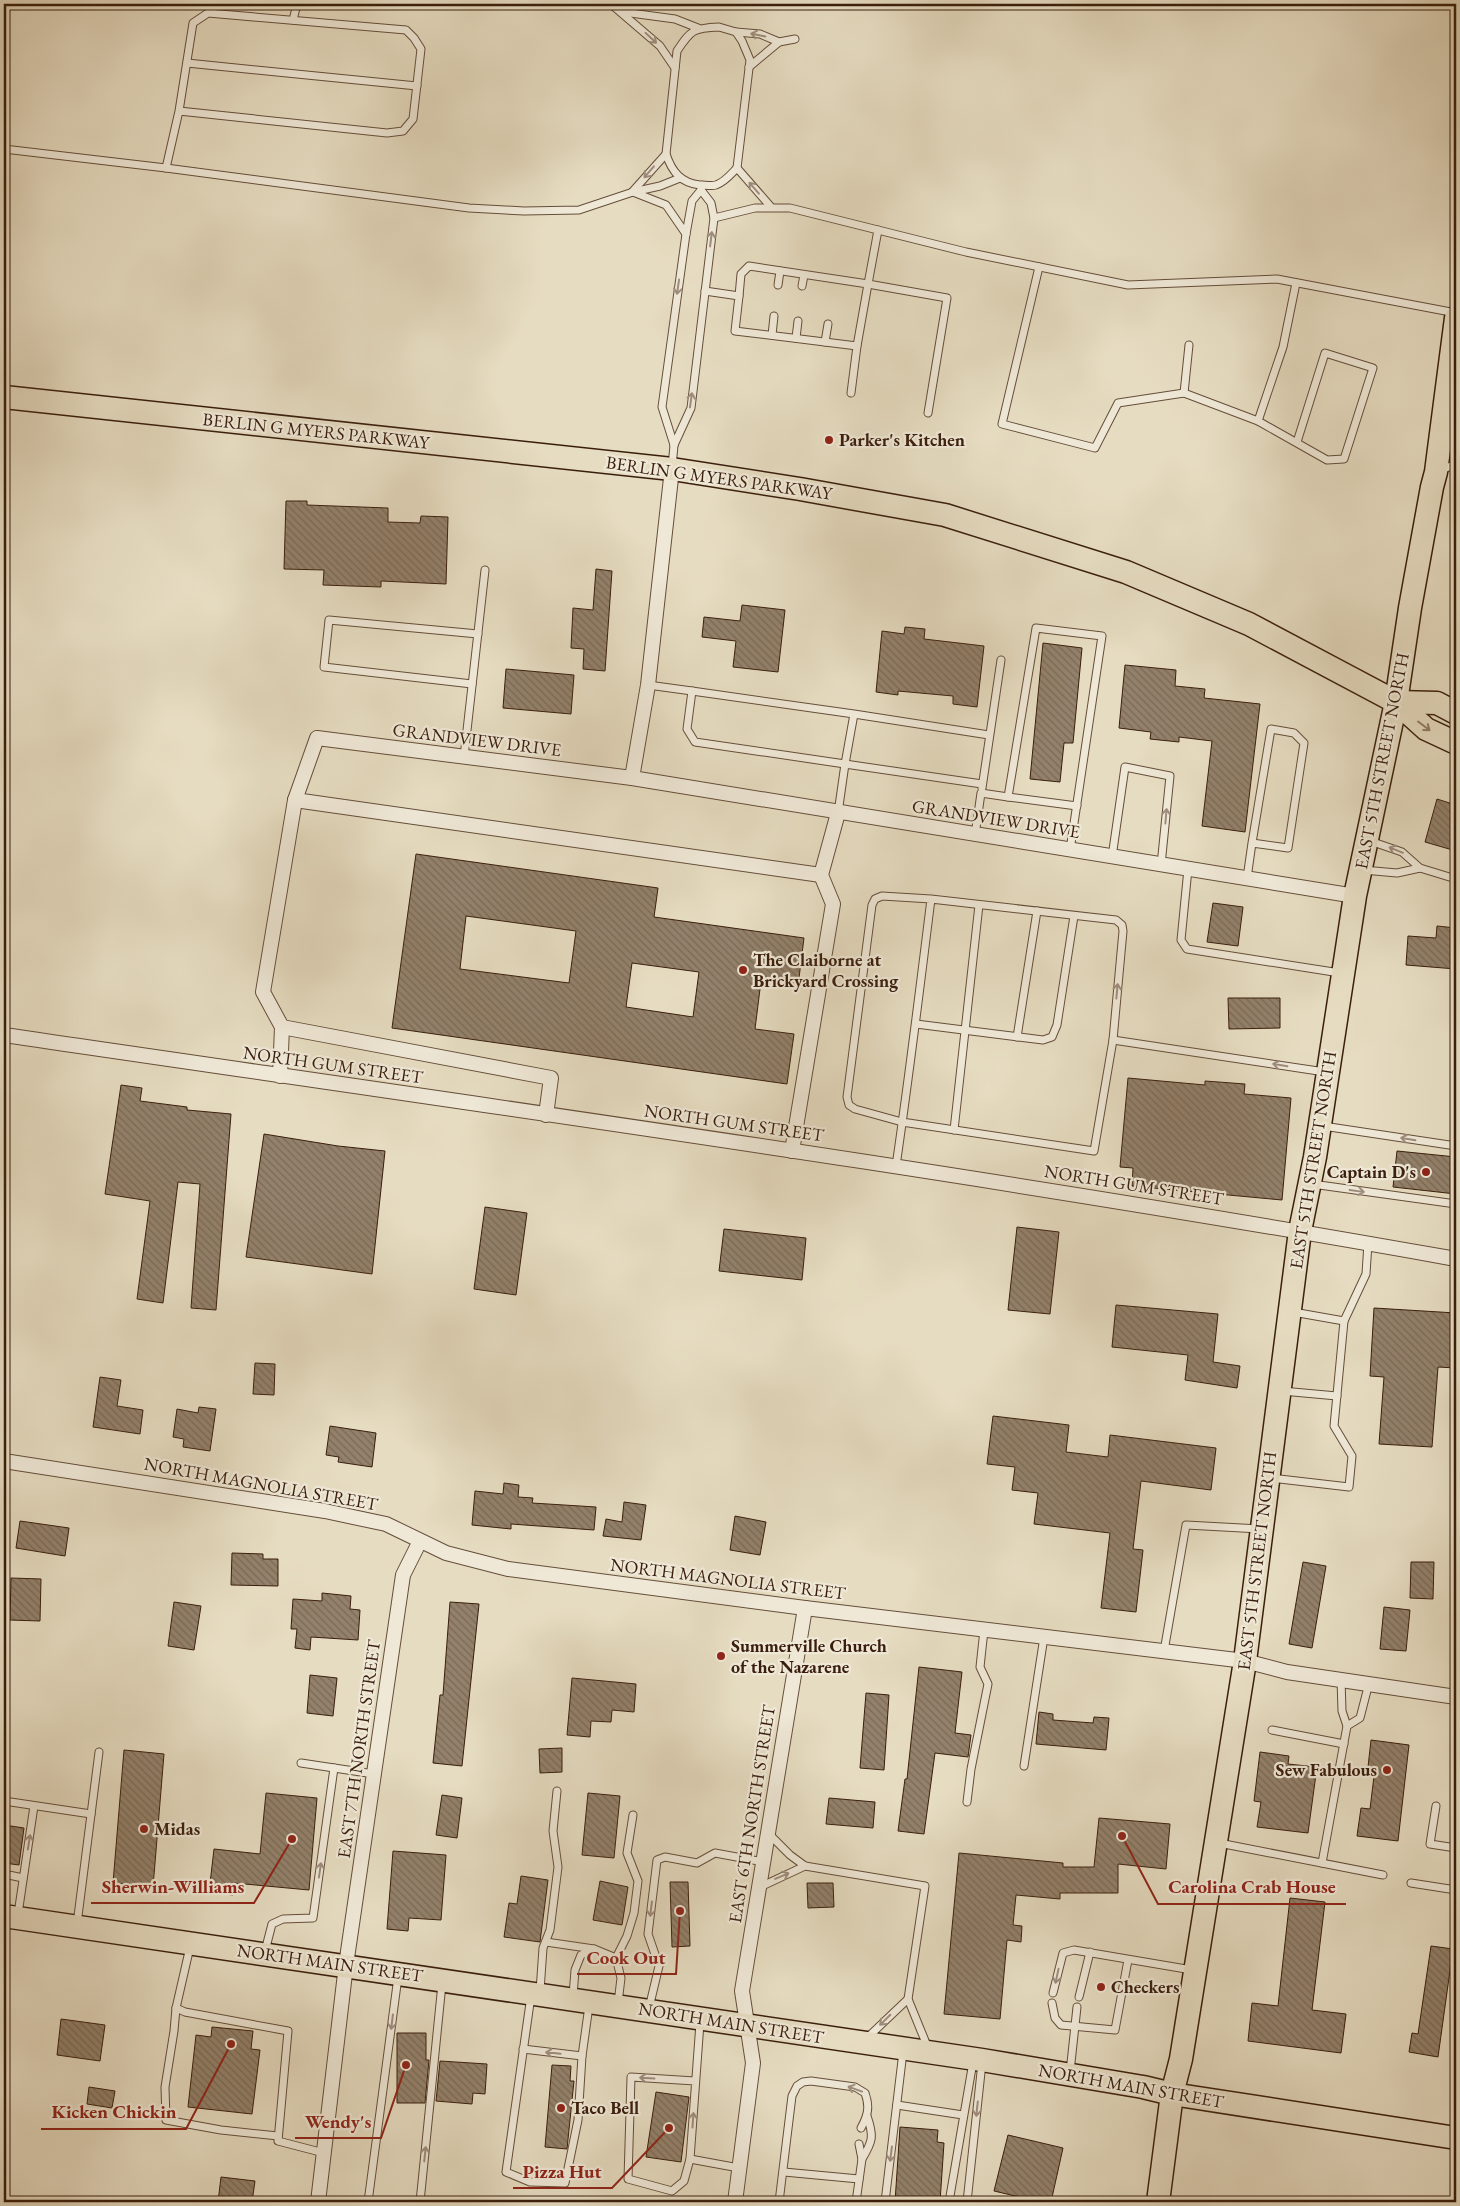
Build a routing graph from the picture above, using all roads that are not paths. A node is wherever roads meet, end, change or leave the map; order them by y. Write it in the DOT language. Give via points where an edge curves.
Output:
graph roads {
  1 [pos="297,4"];
  2 [pos="611,4"];
  3 [pos="623,12"];
  4 [pos="294,20"];
  5 [pos="698,28"];
  6 [pos="736,32"];
  7 [pos="795,39"];
  8 [pos="779,42"];
  9 [pos="187,63"];
  10 [pos="749,67"];
  11 [pos="674,68"];
  12 [pos="417,86"];
  13 [pos="179,111"];
  14 [pos="4,149"];
  15 [pos="666,154"];
  16 [pos="166,168"];
  17 [pos="737,168"];
  18 [pos="680,178"];
  19 [pos="701,188"];
  20 [pos="633,192"];
  21 [pos="772,207"];
  22 [pos="714,218"];
  23 [pos="878,230"];
  24 [pos="686,234"];
  25 [pos="1039,267"];
  26 [pos="780,271"];
  27 [pos="804,275"];
  28 [pos="835,280"];
  29 [pos="1296,283"];
  30 [pos="868,284"];
  31 [pos="778,285"];
  32 [pos="802,286"];
  33 [pos="834,289"];
  34 [pos="705,291"];
  35 [pos="739,296"];
  36 [pos="1456,313"];
  37 [pos="774,316"];
  38 [pos="1456,318"];
  39 [pos="798,321"];
  40 [pos="828,324"];
  41 [pos="772,335"];
  42 [pos="796,338"];
  43 [pos="825,342"];
  44 [pos="1188,345"];
  45 [pos="857,346"];
  46 [pos="1451,391"];
  47 [pos="851,393"];
  48 [pos="1184,393"];
  49 [pos="4,397"];
  50 [pos="928,413"];
  51 [pos="1258,420"];
  52 [pos="1297,442"];
  53 [pos="674,445"];
  54 [pos="1446,468"];
  55 [pos="672,469"];
  56 [pos="485,570"];
  57 [pos="478,634"];
  58 [pos="1001,660"];
  59 [pos="472,684"];
  60 [pos="648,685"];
  61 [pos="692,691"];
  62 [pos="1396,702"];
  63 [pos="1456,713"];
  64 [pos="854,714"];
  65 [pos="990,734"];
  66 [pos="1456,743"];
  67 [pos="464,758"];
  68 [pos="845,764"];
  69 [pos="632,778"];
  70 [pos="982,784"];
  71 [pos="981,793"];
  72 [pos="1008,797"];
  73 [pos="295,800"];
  74 [pos="1076,806"];
  75 [pos="838,813"];
  76 [pos="975,834"];
  77 [pos="1367,840"];
  78 [pos="1252,843"];
  79 [pos="1070,850"];
  80 [pos="1112,857"];
  81 [pos="1161,865"];
  82 [pos="1420,868"];
  83 [pos="1188,869"];
  84 [pos="1360,869"];
  85 [pos="821,874"];
  86 [pos="1247,878"];
  87 [pos="1456,879"];
  88 [pos="1355,896"];
  89 [pos="931,899"];
  90 [pos="979,905"];
  91 [pos="1037,911"];
  92 [pos="1074,916"];
  93 [pos="1343,973"];
  94 [pos="916,1024"];
  95 [pos="282,1027"];
  96 [pos="965,1030"];
  97 [pos="4,1035"];
  98 [pos="1017,1037"];
  99 [pos="1112,1040"];
  100 [pos="1328,1072"];
  101 [pos="280,1076"];
  102 [pos="546,1115"];
  103 [pos="902,1122"];
  104 [pos="1320,1125"];
  105 [pos="954,1130"];
  106 [pos="1456,1146"];
  107 [pos="792,1151"];
  108 [pos="896,1166"];
  109 [pos="1309,1184"];
  110 [pos="1456,1204"];
  111 [pos="1300,1231"];
  112 [pos="1368,1243"];
  113 [pos="1456,1259"];
  114 [pos="1290,1311"];
  115 [pos="1344,1321"];
  116 [pos="1279,1390"];
  117 [pos="1336,1396"];
  118 [pos="4,1461"];
  119 [pos="1268,1477"];
  120 [pos="1261,1529"];
  121 [pos="420,1541"];
  122 [pos="805,1608"];
  123 [pos="984,1630"];
  124 [pos="1044,1637"];
  125 [pos="1164,1651"];
  126 [pos="1245,1661"];
  127 [pos="1341,1679"];
  128 [pos="1369,1683"];
  129 [pos="1456,1697"];
  130 [pos="1348,1726"];
  131 [pos="1272,1730"];
  132 [pos="1344,1744"];
  133 [pos="100,1752"];
  134 [pos="301,1763"];
  135 [pos="1024,1766"];
  136 [pos="334,1768"];
  137 [pos="375,1774"];
  138 [pos="557,1791"];
  139 [pos="4,1801"];
  140 [pos="967,1802"];
  141 [pos="34,1806"];
  142 [pos="1436,1806"];
  143 [pos="91,1814"];
  144 [pos="633,1815"];
  145 [pos="768,1833"];
  146 [pos="1216,1843"];
  147 [pos="1456,1848"];
  148 [pos="764,1862"];
  149 [pos="1322,1863"];
  150 [pos="805,1866"];
  151 [pos="4,1874"];
  152 [pos="1383,1875"];
  153 [pos="23,1878"];
  154 [pos="1411,1883"];
  155 [pos="759,1887"];
  156 [pos="1456,1890"];
  157 [pos="10,1917"];
  158 [pos="77,1927"];
  159 [pos="546,1942"];
  160 [pos="190,1943"];
  161 [pos="594,1949"];
  162 [pos="1090,1952"];
  163 [pos="264,1954"];
  164 [pos="616,1958"];
  165 [pos="1128,1960"];
  166 [pos="346,1965"];
  167 [pos="1195,1971"];
  168 [pos="398,1974"];
  169 [pos="442,1980"];
  170 [pos="535,1993"];
  171 [pos="1053,1993"];
  172 [pos="1079,1997"];
  173 [pos="908,1999"];
  174 [pos="581,2000"];
  175 [pos="1052,2003"];
  176 [pos="618,2006"];
  177 [pos="1077,2007"];
  178 [pos="176,2008"];
  179 [pos="648,2010"];
  180 [pos="700,2018"];
  181 [pos="746,2025"];
  182 [pos="1074,2028"];
  183 [pos="862,2043"];
  184 [pos="904,2049"];
  185 [pos="523,2050"];
  186 [pos="930,2053"];
  187 [pos="582,2056"];
  188 [pos="978,2060"];
  189 [pos="1070,2075"];
  190 [pos="696,2081"];
  191 [pos="1172,2094"];
  192 [pos="897,2105"];
  193 [pos="964,2115"];
  194 [pos="868,2116"];
  195 [pos="862,2128"];
  196 [pos="278,2136"];
  197 [pos="1456,2138"];
  198 [pos="859,2144"];
  199 [pos="325,2153"];
  200 [pos="690,2159"];
  201 [pos="862,2159"];
  202 [pos="739,2168"];
  203 [pos="784,2172"];
  204 [pos="859,2179"];
  205 [pos="735,2201"];
  206 [pos="318,2202"];
  207 [pos="368,2202"];
  208 [pos="420,2202"];
  209 [pos="752,2202"];
  210 [pos="779,2202"];
  211 [pos="856,2202"];
  212 [pos="885,2202"];
  213 [pos="949,2202"];
  214 [pos="967,2202"];
  215 [pos="1158,2202"];
  1 -- 4 [label="lane"];
  2 -- 3 [label="lane"];
  3 -- 5 [label="lane" via="675,19"];
  3 -- 11 [label="lane, one-way" via="660,46"];
  4 -- 9 [label="lane" via="208,13 193,23"];
  4 -- 12 [label="lane" via="406,30 421,49"];
  5 -- 6 [label="lane" via="719,27"];
  5 -- 11 [label="lane" via="677,52"];
  8 -- 6 [label="lane, one-way" via="760,34"];
  6 -- 10 [label="lane" via="750,60"];
  7 -- 8 [label="lane"];
  8 -- 10 [label="lane"];
  9 -- 12 [label="lane"];
  9 -- 13 [label="lane"];
  10 -- 17 [label="lane"];
  11 -- 15 [label="lane"];
  12 -- 13 [label="lane" via="414,120 403,131"];
  13 -- 16 [label="lane"];
  14 -- 16 [label="lane"];
  15 -- 18 [label="lane" via="670,166"];
  15 -- 20 [label="lane, one-way"];
  16 -- 20 [label="lane" via="469,208 524,211 579,210"];
  17 -- 19 [label="lane" via="728,178"];
  21 -- 17 [label="lane, one-way"];
  18 -- 19 [label="lane"];
  18 -- 20 [label="lane"];
  19 -- 22 [label="lane" via="711,203"];
  19 -- 24 [label="lane" via="692,201"];
  20 -- 24 [label="lane" via="666,205"];
  21 -- 22 [label="lane"];
  21 -- 23 [label="lane" via="790,208"];
  34 -- 22 [label="lane, one-way"];
  23 -- 25 [label="lane"];
  23 -- 30 [label="lane"];
  24 -- 53 [label="lane, one-way" via="662,407"];
  25 -- 29 [label="lane" via="1128,285 1277,279"];
  25 -- 48 [label="lane" via="1002,424 1095,448 1118,403"];
  26 -- 27 [label="lane"];
  26 -- 31 [label="lane"];
  26 -- 35 [label="lane" via="749,266 741,274"];
  27 -- 28 [label="lane"];
  27 -- 32 [label="lane"];
  28 -- 30 [label="lane"];
  28 -- 33 [label="lane"];
  29 -- 36 [label="lane"];
  29 -- 51 [label="lane" via="1283,347"];
  30 -- 45 [label="lane"];
  30 -- 50 [label="lane" via="947,298"];
  34 -- 35 [label="lane"];
  53 -- 34 [label="lane, one-way" via="690,408"];
  35 -- 41 [label="lane" via="735,331"];
  37 -- 41 [label="lane"];
  38 -- 46 [label="main road, EAST 5TH STREET NORTH"];
  39 -- 42 [label="lane"];
  40 -- 43 [label="lane"];
  41 -- 42 [label="lane"];
  42 -- 43 [label="lane"];
  43 -- 45 [label="lane"];
  44 -- 48 [label="lane"];
  45 -- 47 [label="lane"];
  46 -- 54 [label="main road, EAST 5TH STREET NORTH"];
  48 -- 51 [label="lane"];
  49 -- 55 [label="main road, BERLIN G MYERS PARKWAY"];
  51 -- 52 [label="lane"];
  52 -- 52 [label="lane" via="1327,460 1344,459 1373,368 1325,353"];
  53 -- 55 [label="lane"];
  54 -- 62 [label="main road, EAST 5TH STREET NORTH" via="1432,487"];
  55 -- 60 [label="street"];
  55 -- 62 [label="main road, BERLIN G MYERS PARKWAY" via="945,515 1042,544 1126,572 1249,624"];
  56 -- 57 [label="lane"];
  57 -- 59 [label="lane"];
  57 -- 59 [label="lane" via="329,620 324,667"];
  58 -- 65 [label="lane"];
  59 -- 67 [label="lane"];
  60 -- 61 [label="lane"];
  60 -- 69 [label="street"];
  61 -- 64 [label="lane"];
  61 -- 68 [label="lane" via="687,729 695,742"];
  62 -- 63 [label="main road, BERLIN G MYERS PARKWAY" via="1437,703"];
  62 -- 66 [label="main road, BERLIN G MYERS PARKWAY, one-way" via="1426,729"];
  62 -- 77 [label="main road, EAST 5TH STREET NORTH"];
  64 -- 65 [label="lane"];
  64 -- 68 [label="lane"];
  65 -- 70 [label="lane"];
  67 -- 69 [label="street, GRANDVIEW DRIVE"];
  67 -- 73 [label="street, GRANDVIEW DRIVE" via="317,738"];
  68 -- 70 [label="lane"];
  68 -- 75 [label="lane"];
  69 -- 75 [label="street, GRANDVIEW DRIVE"];
  70 -- 71 [label="lane"];
  71 -- 72 [label="lane"];
  71 -- 76 [label="lane"];
  72 -- 74 [label="lane"];
  72 -- 74 [label="lane" via="1036,628 1102,636"];
  73 -- 85 [label="street"];
  73 -- 95 [label="street" via="263,992"];
  74 -- 79 [label="lane"];
  75 -- 76 [label="street, GRANDVIEW DRIVE"];
  75 -- 85 [label="street"];
  76 -- 79 [label="street, GRANDVIEW DRIVE"];
  82 -- 77 [label="lane, one-way" via="1402,852"];
  77 -- 84 [label="main road, EAST 5TH STREET NORTH"];
  78 -- 78 [label="lane" via="1288,848 1304,743 1294,733 1271,729"];
  78 -- 86 [label="lane"];
  79 -- 80 [label="street, GRANDVIEW DRIVE"];
  80 -- 81 [label="street, GRANDVIEW DRIVE"];
  81 -- 80 [label="lane, one-way" via="1170,776 1125,767"];
  81 -- 83 [label="street, GRANDVIEW DRIVE"];
  82 -- 84 [label="lane" via="1397,873"];
  82 -- 87 [label="lane"];
  83 -- 86 [label="street, GRANDVIEW DRIVE"];
  83 -- 93 [label="lane" via="1181,940 1187,949"];
  84 -- 88 [label="main road, EAST 5TH STREET NORTH"];
  85 -- 107 [label="street" via="833,904"];
  86 -- 88 [label="street, GRANDVIEW DRIVE"];
  88 -- 93 [label="main road, EAST 5TH STREET NORTH"];
  89 -- 90 [label="lane"];
  89 -- 94 [label="lane"];
  89 -- 103 [label="lane" via="882,896 875,899 847,1097 849,1105 855,1109"];
  90 -- 91 [label="lane"];
  90 -- 96 [label="lane"];
  91 -- 92 [label="lane"];
  91 -- 98 [label="lane"];
  92 -- 98 [label="lane" via="1055,1033 1043,1040"];
  99 -- 92 [label="lane, one-way" via="1122,925 1116,920"];
  93 -- 100 [label="main road, EAST 5TH STREET NORTH"];
  94 -- 96 [label="lane"];
  94 -- 103 [label="lane"];
  95 -- 101 [label="street"];
  95 -- 102 [label="street" via="551,1078"];
  96 -- 98 [label="lane"];
  96 -- 105 [label="lane"];
  97 -- 101 [label="street, NORTH GUM STREET"];
  100 -- 99 [label="lane, one-way"];
  99 -- 105 [label="lane" via="1094,1151"];
  100 -- 104 [label="main road, EAST 5TH STREET NORTH"];
  101 -- 102 [label="street, NORTH GUM STREET"];
  102 -- 107 [label="street, NORTH GUM STREET"];
  103 -- 105 [label="lane"];
  103 -- 108 [label="lane"];
  106 -- 104 [label="lane, one-way"];
  104 -- 109 [label="main road, EAST 5TH STREET NORTH"];
  107 -- 108 [label="street, NORTH GUM STREET"];
  108 -- 111 [label="street, NORTH GUM STREET"];
  109 -- 110 [label="lane, one-way"];
  109 -- 111 [label="main road, EAST 5TH STREET NORTH"];
  111 -- 112 [label="street, NORTH GUM STREET"];
  111 -- 114 [label="main road, EAST 5TH STREET NORTH"];
  112 -- 113 [label="street, NORTH GUM STREET"];
  112 -- 115 [label="lane" via="1366,1274"];
  114 -- 115 [label="lane"];
  114 -- 116 [label="main road, EAST 5TH STREET NORTH"];
  115 -- 117 [label="lane"];
  116 -- 117 [label="lane"];
  116 -- 119 [label="main road, EAST 5TH STREET NORTH"];
  117 -- 119 [label="lane" via="1334,1426 1352,1456 1349,1487"];
  118 -- 121 [label="street, NORTH MAGNOLIA STREET" via="325,1511 386,1524"];
  119 -- 120 [label="main road, EAST 5TH STREET NORTH"];
  120 -- 125 [label="lane" via="1186,1525"];
  120 -- 126 [label="main road, EAST 5TH STREET NORTH"];
  121 -- 122 [label="street, NORTH MAGNOLIA STREET" via="446,1553 508,1569"];
  121 -- 137 [label="street, EAST 7TH NORTH STREET" via="403,1576"];
  122 -- 123 [label="street, NORTH MAGNOLIA STREET"];
  122 -- 145 [label="street, EAST 6TH NORTH STREET"];
  123 -- 124 [label="street, NORTH MAGNOLIA STREET"];
  123 -- 140 [label="lane" via="980,1667 988,1684"];
  124 -- 125 [label="street, NORTH MAGNOLIA STREET"];
  124 -- 135 [label="lane"];
  125 -- 126 [label="street, NORTH MAGNOLIA STREET"];
  126 -- 127 [label="street, NORTH MAGNOLIA STREET" via="1287,1672"];
  126 -- 146 [label="main road, EAST 5TH STREET NORTH"];
  127 -- 128 [label="street, NORTH MAGNOLIA STREET"];
  127 -- 130 [label="lane" via="1342,1711"];
  128 -- 129 [label="street, NORTH MAGNOLIA STREET"];
  128 -- 130 [label="lane" via="1360,1718"];
  130 -- 132 [label="lane"];
  131 -- 132 [label="lane"];
  132 -- 149 [label="lane"];
  133 -- 143 [label="lane"];
  134 -- 136 [label="lane"];
  136 -- 137 [label="lane"];
  163 -- 136 [label="lane, one-way" via="272,1924 284,1919 313,1918"];
  137 -- 166 [label="street, EAST 7TH NORTH STREET"];
  138 -- 159 [label="lane" via="553,1831 558,1867"];
  139 -- 141 [label="lane"];
  141 -- 143 [label="lane"];
  153 -- 141 [label="lane, one-way"];
  142 -- 147 [label="lane" via="1430,1844"];
  143 -- 158 [label="lane"];
  144 -- 164 [label="lane" via="627,1853 638,1881 634,1913"];
  145 -- 148 [label="street, EAST 6TH NORTH STREET"];
  145 -- 150 [label="lane"];
  146 -- 149 [label="lane"];
  146 -- 167 [label="main road, EAST 5TH STREET NORTH"];
  148 -- 155 [label="street, EAST 6TH NORTH STREET"];
  148 -- 179 [label="lane, one-way" via="715,1853 697,1863 665,1857 657,1860 648,1934 659,1966"];
  149 -- 152 [label="lane"];
  155 -- 150 [label="lane, one-way"];
  150 -- 173 [label="lane" via="925,1886"];
  151 -- 153 [label="lane"];
  153 -- 157 [label="lane"];
  154 -- 156 [label="lane"];
  155 -- 181 [label="street, EAST 6TH NORTH STREET" via="742,1991"];
  157 -- 158 [label="main road, NORTH MAIN STREET"];
  158 -- 160 [label="main road, NORTH MAIN STREET"];
  159 -- 161 [label="lane"];
  159 -- 170 [label="lane"];
  160 -- 163 [label="main road, NORTH MAIN STREET"];
  160 -- 178 [label="lane"];
  161 -- 164 [label="lane"];
  161 -- 174 [label="lane" via="581,1955 575,1970"];
  162 -- 165 [label="lane"];
  162 -- 171 [label="lane, one-way" via="1074,1950 1063,1953"];
  162 -- 172 [label="lane"];
  163 -- 166 [label="main road, NORTH MAIN STREET"];
  164 -- 176 [label="lane" via="621,1978"];
  165 -- 167 [label="lane"];
  165 -- 182 [label="lane" via="1116,2030"];
  166 -- 168 [label="main road, NORTH MAIN STREET"];
  166 -- 199 [label="street, EAST 7TH NORTH STREET"];
  167 -- 191 [label="main road, EAST 5TH STREET NORTH" via="1182,2059"];
  168 -- 169 [label="main road, NORTH MAIN STREET"];
  168 -- 207 [label="lane, one-way"];
  169 -- 170 [label="main road, NORTH MAIN STREET"];
  208 -- 169 [label="lane, one-way"];
  170 -- 174 [label="main road, NORTH MAIN STREET"];
  170 -- 185 [label="lane"];
  173 -- 183 [label="lane, one-way"];
  173 -- 186 [label="lane"];
  174 -- 176 [label="main road, NORTH MAIN STREET"];
  174 -- 187 [label="lane"];
  175 -- 182 [label="lane" via="1054,2018 1061,2025"];
  176 -- 179 [label="main road, NORTH MAIN STREET"];
  177 -- 182 [label="lane"];
  178 -- 196 [label="lane" via="288,2031"];
  178 -- 196 [label="lane" via="165,2087 166,2120"];
  179 -- 180 [label="main road, NORTH MAIN STREET"];
  180 -- 181 [label="main road, NORTH MAIN STREET"];
  180 -- 190 [label="lane"];
  181 -- 183 [label="main road, NORTH MAIN STREET"];
  181 -- 202 [label="street, EAST 6TH NORTH STREET" via="753,2063"];
  182 -- 189 [label="lane"];
  183 -- 184 [label="main road, NORTH MAIN STREET"];
  184 -- 186 [label="main road, NORTH MAIN STREET"];
  184 -- 192 [label="lane"];
  187 -- 185 [label="lane, one-way"];
  185 -- 187 [label="lane" via="506,2172 530,2182 564,2183 578,2120"];
  186 -- 188 [label="main road, NORTH MAIN STREET"];
  188 -- 189 [label="main road, NORTH MAIN STREET"];
  188 -- 193 [label="lane"];
  188 -- 214 [label="lane, one-way"];
  189 -- 191 [label="main road, NORTH MAIN STREET"];
  200 -- 190 [label="lane, one-way"];
  190 -- 200 [label="lane, one-way" via="631,2077 628,2179 672,2191 684,2181"];
  191 -- 197 [label="main road, NORTH MAIN STREET"];
  191 -- 215 [label="main road, EAST 5TH STREET NORTH"];
  192 -- 193 [label="lane"];
  192 -- 212 [label="lane, one-way"];
  193 -- 213 [label="lane"];
  194 -- 195 [label="lane"];
  194 -- 201 [label="lane" via="873,2130 871,2144"];
  194 -- 203 [label="lane, one-way" via="869,2104 865,2093 855,2087 803,2082 792,2096"];
  196 -- 199 [label="lane" via="278,2141"];
  198 -- 201 [label="lane"];
  199 -- 206 [label="street, EAST 7TH NORTH STREET"];
  200 -- 202 [label="lane"];
  201 -- 204 [label="lane"];
  202 -- 205 [label="street, EAST 6TH NORTH STREET"];
  203 -- 204 [label="lane"];
  203 -- 210 [label="lane"];
  204 -- 211 [label="lane"];
  205 -- 209 [label="lane"];
}
